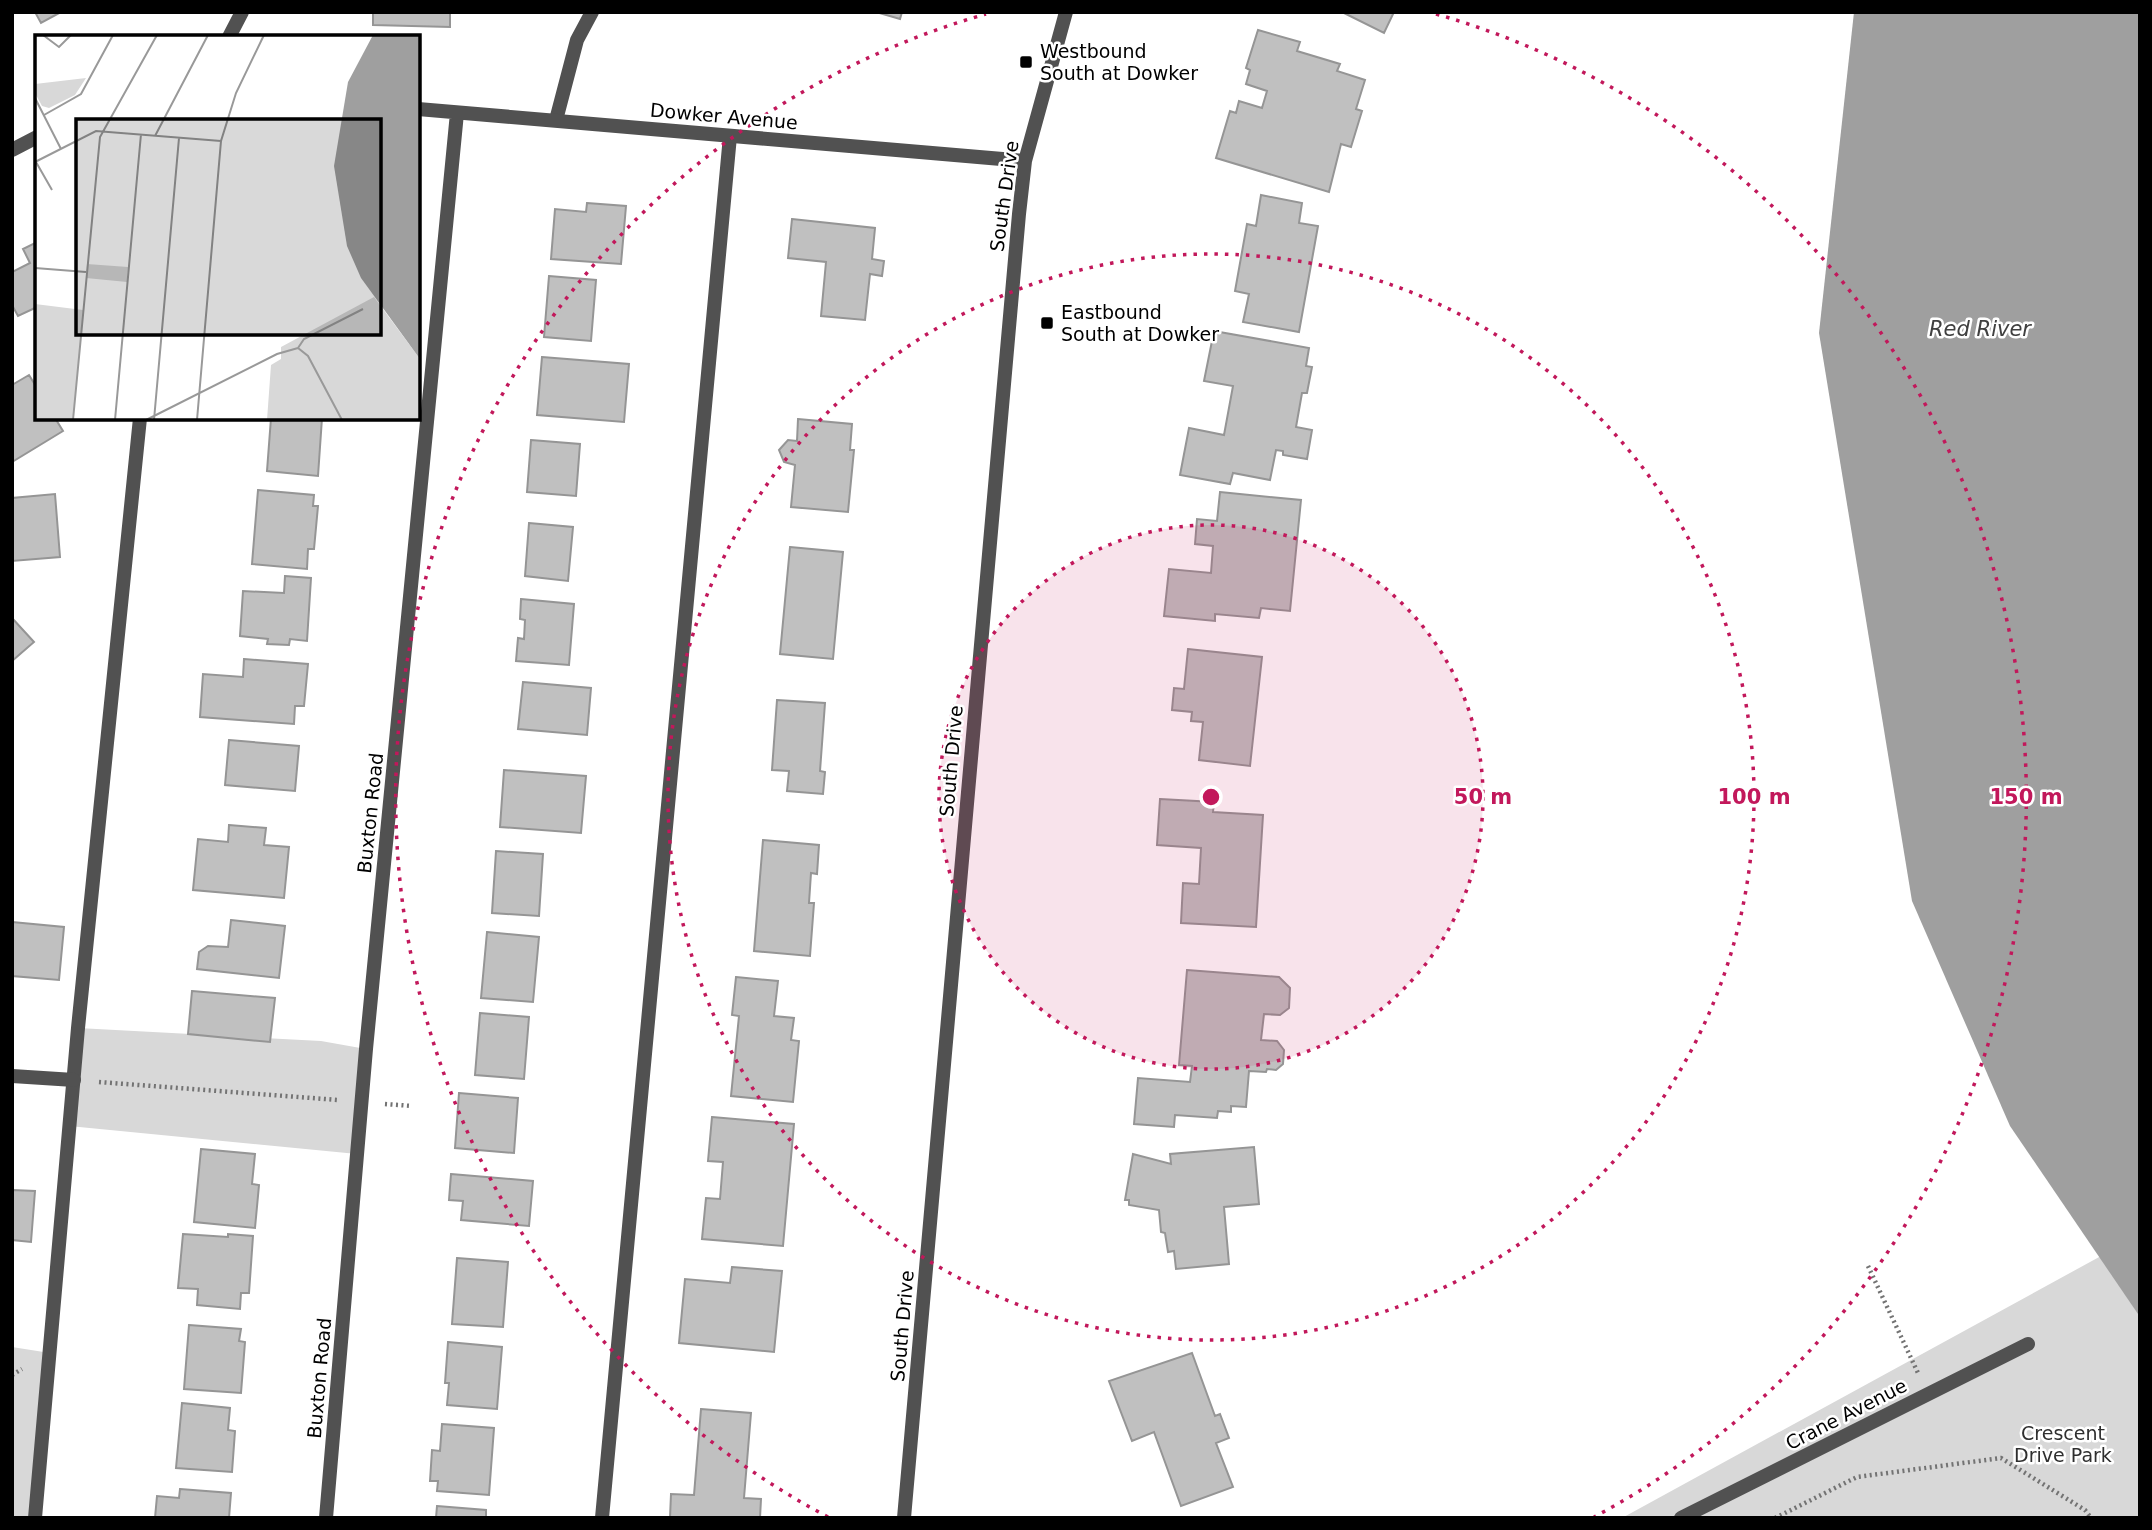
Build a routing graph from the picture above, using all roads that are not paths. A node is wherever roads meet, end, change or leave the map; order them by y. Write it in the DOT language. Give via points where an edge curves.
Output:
graph roads {
  1 [pos="242,12"];
  2 [pos="593,12"];
  3 [pos="1066,12"];
  4 [pos="230,35"];
  5 [pos="420,108"];
  6 [pos="457,113"];
  7 [pos="556,120"];
  8 [pos="730,136"];
  9 [pos="35,138"];
  10 [pos="12,149"];
  11 [pos="1026,162"];
  12 [pos="140,420"];
  13 [pos="12,1076"];
  14 [pos="74,1080"];
  15 [pos="2028,1344"];
  16 [pos="35,1518"];
  17 [pos="326,1518"];
  18 [pos="602,1518"];
  19 [pos="904,1518"];
  20 [pos="1681,1518"];
  1 -- 4 [label="street"];
  2 -- 7 [label="street" via="577,40"];
  3 -- 11 [label="street, South Drive"];
  5 -- 6 [label="street, Dowker Avenue"];
  6 -- 7 [label="street, Dowker Avenue"];
  6 -- 17 [label="street, Buxton Road" via="361,1101"];
  7 -- 8 [label="street, Dowker Avenue"];
  8 -- 11 [label="street, Dowker Avenue"];
  8 -- 18 [label="street"];
  9 -- 10 [label="street"];
  11 -- 19 [label="street, South Drive"];
  12 -- 14 [label="street"];
  13 -- 14 [label="street"];
  14 -- 16 [label="street"];
  15 -- 20 [label="street, Crane Avenue"];
}
